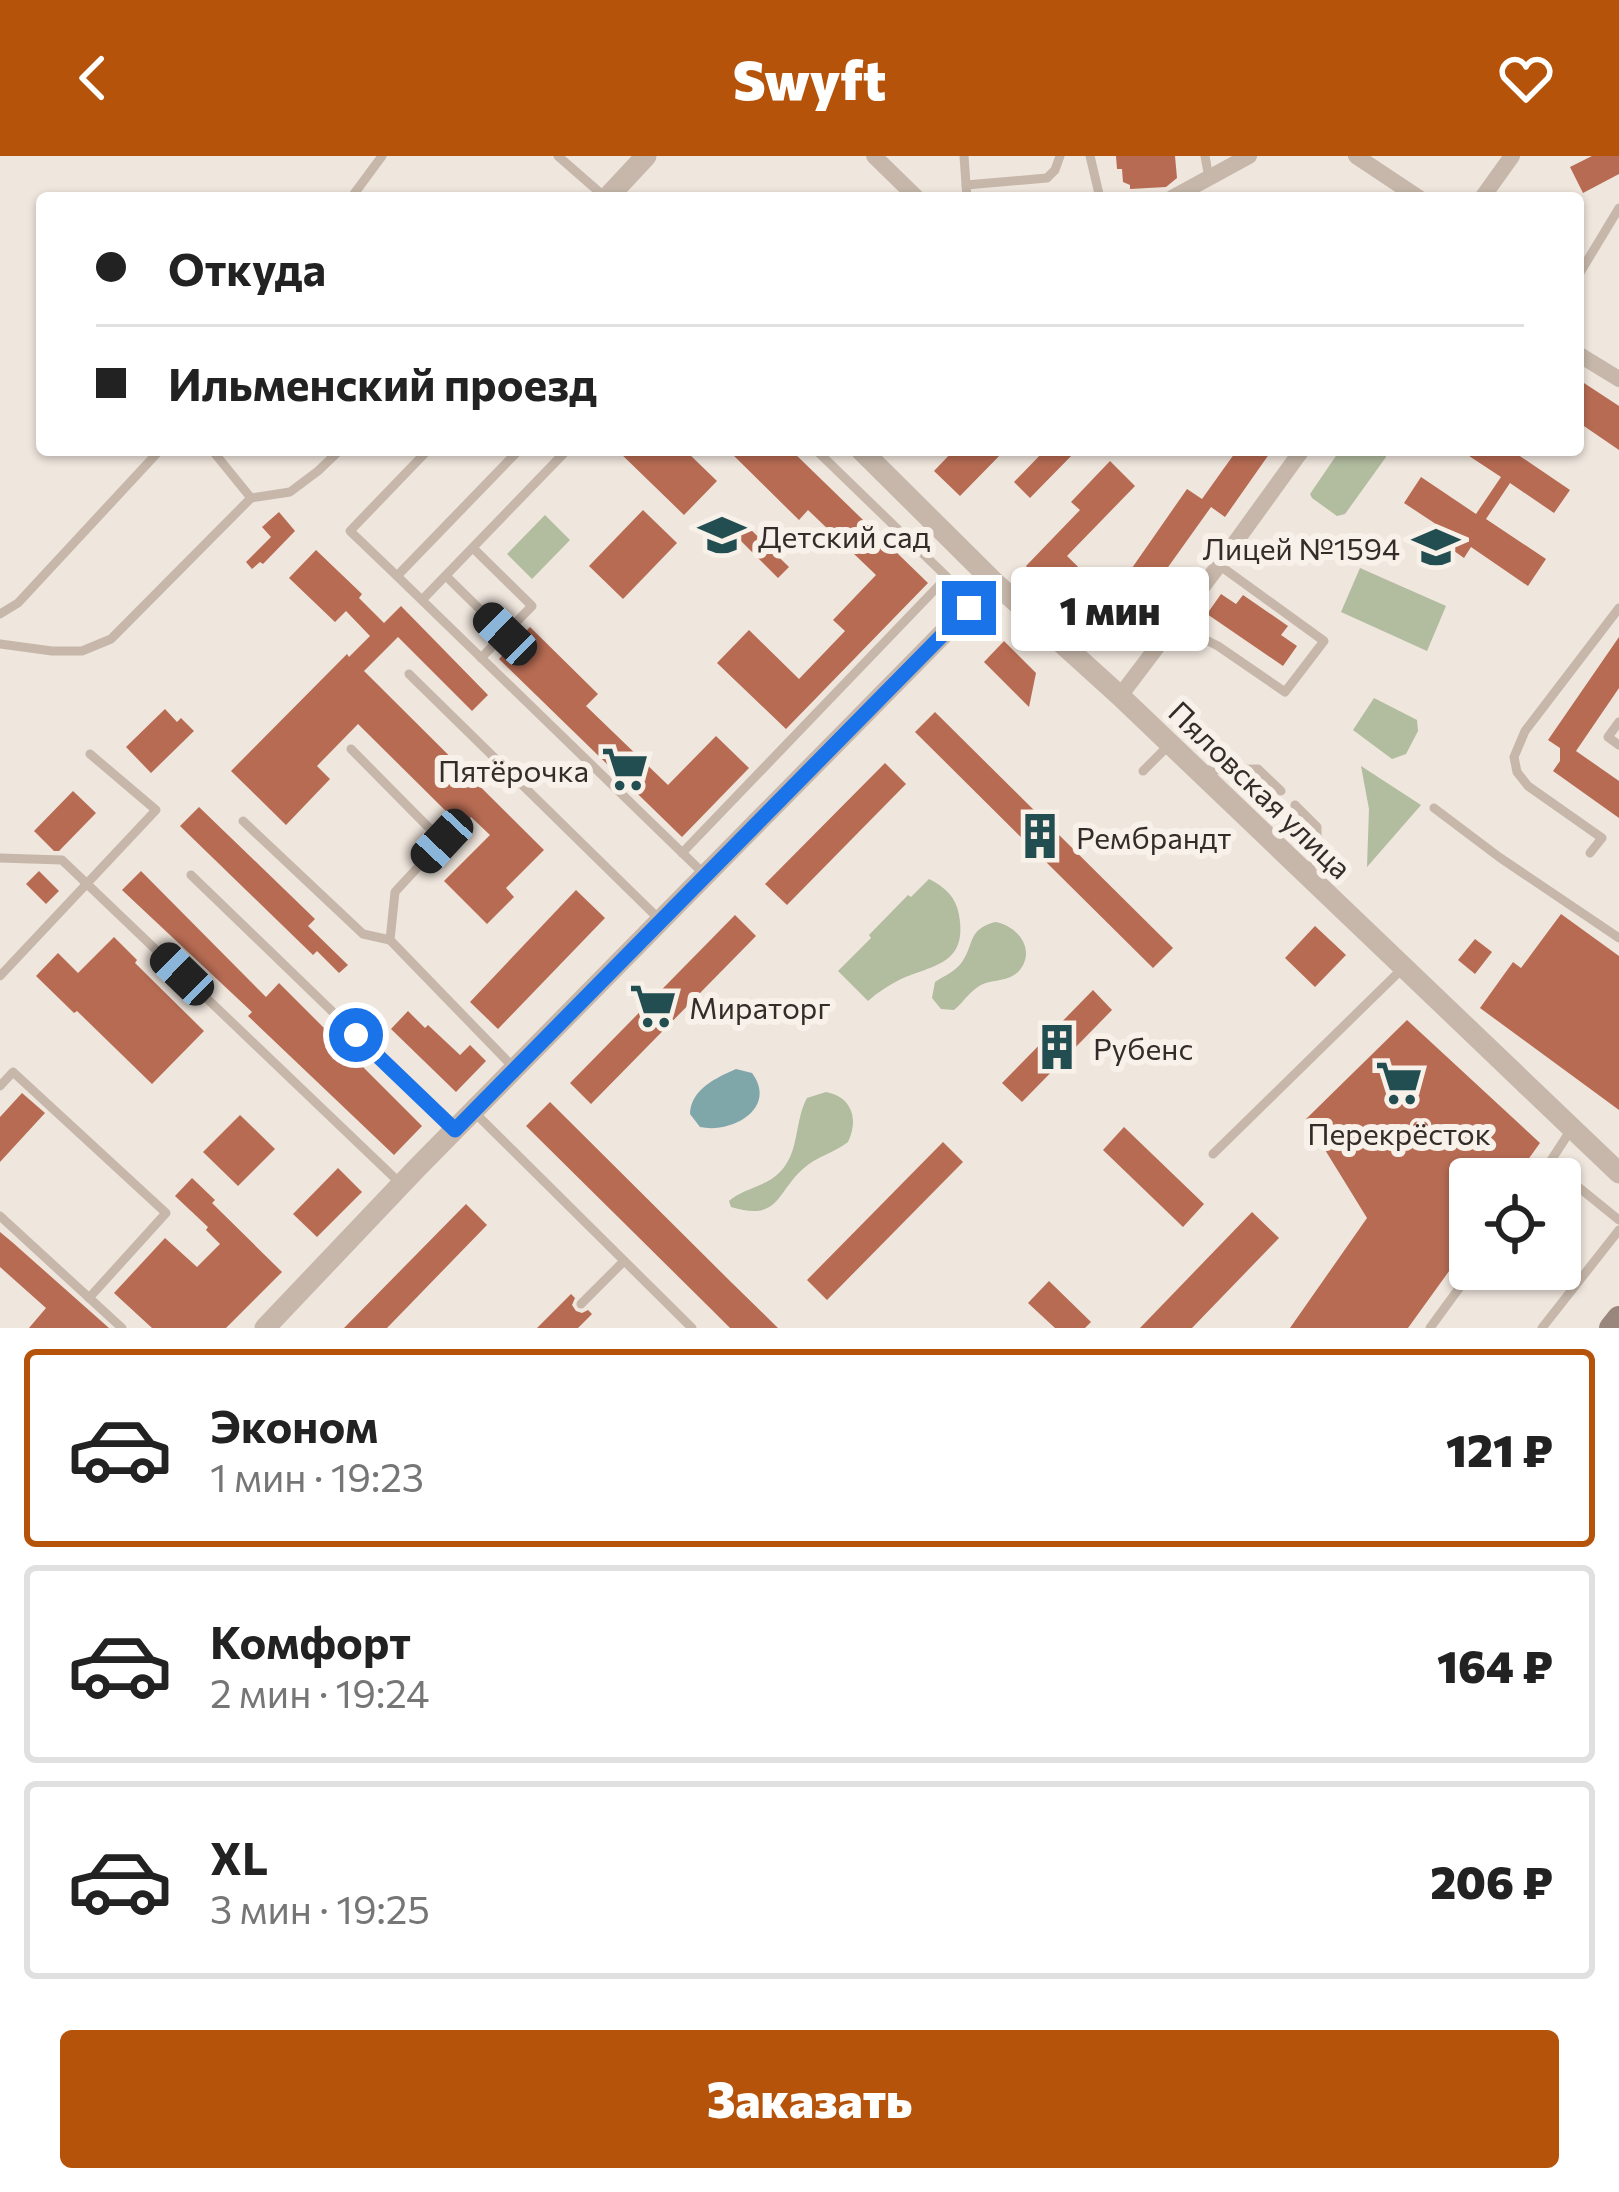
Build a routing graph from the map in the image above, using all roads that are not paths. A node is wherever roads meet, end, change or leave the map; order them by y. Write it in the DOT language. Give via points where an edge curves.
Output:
graph roads {
  1 [pos="382,156"];
  2 [pos="557,156"];
  3 [pos="646,156"];
  4 [pos="874,156"];
  5 [pos="964,156"];
  6 [pos="1060,156"];
  7 [pos="1090,156"];
  8 [pos="1205,156"];
  9 [pos="1249,156"];
  10 [pos="1356,156"];
  11 [pos="1512,156"];
  12 [pos="1209,178"];
  13 [pos="966,185"];
  14 [pos="355,192"];
  15 [pos="599,192"];
  16 [pos="612,192"];
  17 [pos="911,192"];
  18 [pos="967,192"];
  19 [pos="1099,192"];
  20 [pos="1183,192"];
  21 [pos="1410,192"];
  22 [pos="1486,192"];
  23 [pos="1619,208"];
  24 [pos="1584,266"];
  25 [pos="1584,358"];
  26 [pos="1619,379"];
  27 [pos="154,456"];
  28 [pos="217,456"];
  29 [pos="334,456"];
  30 [pos="422,456"];
  31 [pos="513,456"];
  32 [pos="561,456"];
  33 [pos="822,456"];
  34 [pos="873,456"];
  35 [pos="1298,456"];
  36 [pos="251,498"];
  37 [pos="473,548"];
  38 [pos="1220,565"];
  39 [pos="397,576"];
  40 [pos="446,576"];
  41 [pos="994,582"];
  42 [pos="422,601"];
  43 [pos="1619,608"];
  44 [pos="0,614"];
  45 [pos="1174,624"];
  46 [pos="505,634"];
  47 [pos="0,644"];
  48 [pos="482,658"];
  49 [pos="409,674"];
  50 [pos="1120,696"];
  51 [pos="1619,722"];
  52 [pos="1170,744"];
  53 [pos="1619,746"];
  54 [pos="351,749"];
  55 [pos="90,754"];
  56 [pos="1144,771"];
  57 [pos="1198,771"];
  58 [pos="1281,791"];
  59 [pos="1295,806"];
  60 [pos="1434,808"];
  61 [pos="243,821"];
  62 [pos="682,853"];
  63 [pos="1589,853"];
  64 [pos="0,858"];
  65 [pos="1306,874"];
  66 [pos="191,875"];
  67 [pos="705,876"];
  68 [pos="87,883"];
  69 [pos="661,921"];
  70 [pos="1619,938"];
  71 [pos="390,940"];
  72 [pos="1404,967"];
  73 [pos="0,976"];
  74 [pos="515,1069"];
  75 [pos="0,1086"];
  76 [pos="473,1112"];
  77 [pos="1572,1127"];
  78 [pos="455,1130"];
  79 [pos="1213,1154"];
  80 [pos="1554,1158"];
  81 [pos="1619,1172"];
  82 [pos="402,1185"];
  83 [pos="1581,1189"];
  84 [pos="0,1216"];
  85 [pos="1619,1220"];
  86 [pos="1619,1230"];
  87 [pos="624,1261"];
  88 [pos="1457,1290"];
  89 [pos="89,1298"];
  90 [pos="581,1304"];
  91 [pos="1619,1318"];
  92 [pos="122,1328"];
  93 [pos="265,1328"];
  94 [pos="692,1328"];
  95 [pos="1430,1328"];
  96 [pos="1542,1328"];
  97 [pos="1611,1328"];
  1 -- 14 [label="lane"];
  2 -- 15 [label="lane"];
  3 -- 16 [label="street"];
  4 -- 17 [label="street"];
  5 -- 13 [label="lane"];
  6 -- 13 [label="lane" via="1047,178"];
  7 -- 19 [label="lane"];
  8 -- 12 [label="lane"];
  9 -- 12 [label="street"];
  10 -- 21 [label="street"];
  11 -- 22 [label="street"];
  12 -- 20 [label="street"];
  13 -- 18 [label="lane"];
  23 -- 24 [label="lane"];
  25 -- 26 [label="street"];
  27 -- 44 [label="lane"];
  28 -- 36 [label="lane"];
  29 -- 36 [label="lane" via="290,492"];
  30 -- 39 [label="lane" via="350,531"];
  31 -- 39 [label="lane"];
  32 -- 37 [label="lane"];
  33 -- 62 [label="lane" via="947,578"];
  34 -- 41 [label="street, Пяловская улица"];
  35 -- 38 [label="street"];
  36 -- 47 [label="lane" via="111,639 82,651"];
  37 -- 40 [label="lane"];
  37 -- 46 [label="lane" via="532,606"];
  38 -- 45 [label="street"];
  38 -- 45 [label="lane" via="1324,641 1285,692"];
  39 -- 42 [label="lane"];
  40 -- 42 [label="lane"];
  40 -- 46 [label="lane"];
  41 -- 50 [label="street, Пяловская улица"];
  41 -- 67 [label="street"];
  42 -- 48 [label="lane"];
  43 -- 63 [label="lane" via="1514,757 1528,786 1602,838"];
  45 -- 50 [label="street"];
  46 -- 48 [label="lane"];
  48 -- 62 [label="lane"];
  49 -- 69 [label="lane"];
  50 -- 52 [label="street, Пяловская улица"];
  51 -- 53 [label="lane" via="1608,737"];
  52 -- 56 [label="lane"];
  52 -- 57 [label="street, Пяловская улица"];
  54 -- 71 [label="lane" via="442,841 395,892"];
  55 -- 68 [label="lane" via="157,810"];
  57 -- 58 [label="lane" via="1258,769"];
  57 -- 65 [label="street, Пяловская улица"];
  59 -- 65 [label="lane" via="1317,826 1317,856"];
  60 -- 70 [label="lane"];
  61 -- 71 [label="lane" via="363,934"];
  62 -- 67 [label="lane"];
  64 -- 68 [label="lane" via="62,860"];
  65 -- 72 [label="street, Пяловская улица"];
  66 -- 78 [label="lane"];
  67 -- 69 [label="street"];
  68 -- 73 [label="lane"];
  68 -- 82 [label="lane"];
  69 -- 74 [label="street"];
  71 -- 74 [label="lane"];
  72 -- 77 [label="street, Пяловская улица"];
  72 -- 79 [label="lane"];
  74 -- 76 [label="street"];
  75 -- 89 [label="lane" via="13,1072 166,1213"];
  76 -- 78 [label="street"];
  76 -- 87 [label="lane"];
  77 -- 80 [label="lane"];
  77 -- 81 [label="street, Пяловская улица"];
  78 -- 82 [label="street"];
  82 -- 93 [label="street"];
  83 -- 85 [label="lane"];
  84 -- 89 [label="lane"];
  86 -- 96 [label="lane"];
  87 -- 90 [label="lane"];
  87 -- 94 [label="lane"];
  88 -- 95 [label="lane"];
  89 -- 92 [label="lane"];
  91 -- 97 [label="main road"];
}
